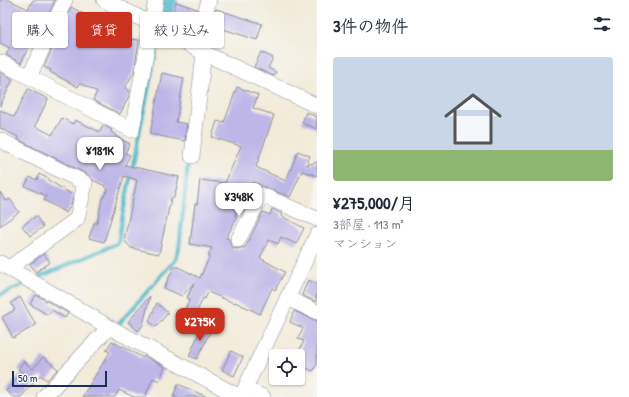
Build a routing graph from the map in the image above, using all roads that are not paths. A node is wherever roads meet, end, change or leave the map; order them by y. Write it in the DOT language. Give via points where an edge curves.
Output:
graph roads {
  1 [pos="65,0"];
  2 [pos="104,0"];
  3 [pos="156,0"];
  4 [pos="209,0"];
  5 [pos="154,12"];
  6 [pos="140,18"];
  7 [pos="147,48"];
  8 [pos="195,48"];
  9 [pos="199,50"];
  10 [pos="0,62"];
  11 [pos="29,76"];
  12 [pos="317,106"];
  13 [pos="0,140"];
  14 [pos="192,156"];
  15 [pos="317,219"];
  16 [pos="317,235"];
  17 [pos="238,240"];
  18 [pos="5,265"];
  19 [pos="287,298"];
  20 [pos="317,312"];
  21 [pos="109,326"];
  22 [pos="242,394"];
  23 [pos="44,397"];
  24 [pos="263,397"];
  1 -- 11 [label="street"];
  2 -- 6 [label="street"];
  3 -- 5 [label="street"];
  4 -- 9 [label="street"];
  7 -- 11 [label="street" via="132,130"];
  8 -- 9 [label="street"];
  9 -- 12 [label="street"];
  9 -- 14 [label="street"];
  10 -- 11 [label="street"];
  13 -- 18 [label="street" via="85,183 77,218"];
  15 -- 17 [label="street" via="262,195"];
  16 -- 19 [label="street"];
  18 -- 21 [label="street"];
  19 -- 20 [label="street"];
  19 -- 22 [label="street"];
  21 -- 22 [label="street"];
  21 -- 23 [label="street"];
  22 -- 24 [label="street"];
}
